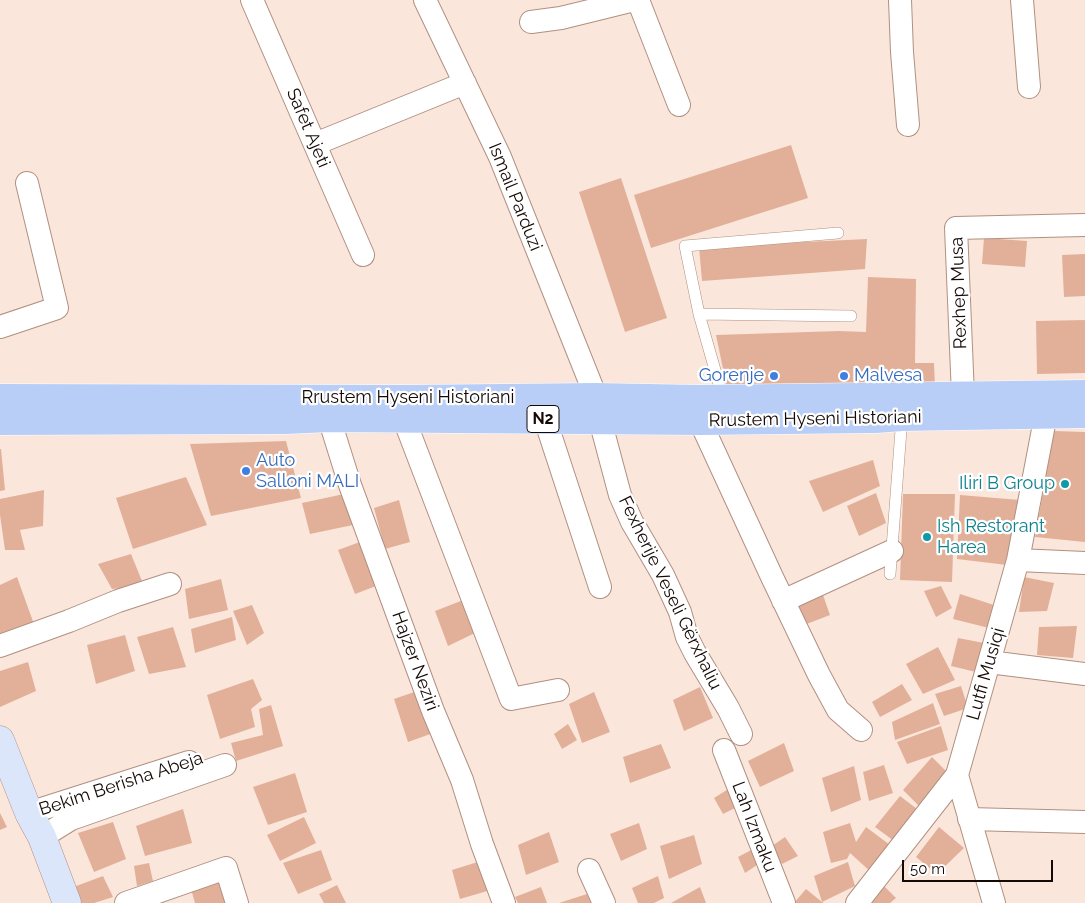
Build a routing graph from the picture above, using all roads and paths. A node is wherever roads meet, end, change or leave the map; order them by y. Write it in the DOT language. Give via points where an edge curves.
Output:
graph roads {
  1 [pos="252,0"];
  2 [pos="425,0"];
  3 [pos="634,0"];
  4 [pos="638,0"];
  5 [pos="900,0"];
  6 [pos="1022,0"];
  7 [pos="531,22"];
  8 [pos="465,83"];
  9 [pos="1029,87"];
  10 [pos="679,105"];
  11 [pos="908,125"];
  12 [pos="315,144"];
  13 [pos="27,183"];
  14 [pos="1085,225"];
  15 [pos="838,233"];
  16 [pos="363,255"];
  17 [pos="700,314"];
  18 [pos="851,316"];
  19 [pos="0,327"];
  20 [pos="1085,394"];
  21 [pos="963,396"];
  22 [pos="0,398"];
  23 [pos="723,398"];
  24 [pos="598,408"];
  25 [pos="1046,414"];
  26 [pos="1085,414"];
  27 [pos="902,417"];
  28 [pos="329,418"];
  29 [pos="404,419"];
  30 [pos="545,419"];
  31 [pos="0,421"];
  32 [pos="700,421"];
  33 [pos="892,552"];
  34 [pos="1018,560"];
  35 [pos="1085,563"];
  36 [pos="890,574"];
  37 [pos="170,584"];
  38 [pos="600,587"];
  39 [pos="783,601"];
  40 [pos="0,646"];
  41 [pos="989,662"];
  42 [pos="1085,674"];
  43 [pos="558,690"];
  44 [pos="861,730"];
  45 [pos="741,734"];
  46 [pos="0,740"];
  47 [pos="724,750"];
  48 [pos="957,775"];
  49 [pos="29,813"];
  50 [pos="969,819"];
  51 [pos="1085,822"];
  52 [pos="42,837"];
  53 [pos="589,870"];
  54 [pos="67,903"];
  55 [pos="126,903"];
  56 [pos="237,903"];
  57 [pos="504,903"];
  58 [pos="604,903"];
  59 [pos="784,903"];
  60 [pos="857,903"];
  61 [pos="994,903"];
  1 -- 12 [label="street, Safet Ajeti"];
  2 -- 8 [label="street, Ismail Parduzi"];
  3 -- 7 [label="street" via="562,18"];
  4 -- 10 [label="street"];
  5 -- 11 [label="street"];
  6 -- 9 [label="street"];
  8 -- 12 [label="street"];
  8 -- 24 [label="street, Ismail Parduzi" via="500,157"];
  12 -- 16 [label="street, Safet Ajeti"];
  13 -- 19 [label="street" via="57,308"];
  14 -- 21 [label="street, Rexhep Musa" via="956,228"];
  15 -- 17 [label="lane" via="685,246"];
  17 -- 18 [label="lane"];
  17 -- 23 [label="lane"];
  20 -- 21 [label="main road, Rrustem Hyseni Historiani / N2"];
  21 -- 23 [label="main road, Rrustem Hyseni Historiani / N2"];
  22 -- 24 [label="main road, Rrustem Hyseni Historiani / N2" via="405,399"];
  23 -- 24 [label="main road, Rrustem Hyseni Historiani / N2"];
  24 -- 30 [label="main road, Rrustem Hyseni Historiani / N2"];
  24 -- 32 [label="main road, Rrustem Hyseni Historiani / N2"];
  24 -- 45 [label="street, Fexherije Veseli Gërxhaliu" via="620,495 663,574 680,612 687,638"];
  25 -- 26 [label="main road, Rrustem Hyseni Historiani / N2"];
  25 -- 27 [label="main road, Rrustem Hyseni Historiani / N2"];
  25 -- 34 [label="street, Lutfi Musiqi"];
  27 -- 32 [label="main road, Rrustem Hyseni Historiani / N2"];
  27 -- 33 [label="lane"];
  28 -- 29 [label="main road, Rrustem Hyseni Historiani / N2"];
  28 -- 31 [label="main road, Rrustem Hyseni Historiani / N2"];
  28 -- 57 [label="street, Hajzer Neziri" via="350,485 432,711 462,780"];
  29 -- 30 [label="main road, Rrustem Hyseni Historiani / N2"];
  29 -- 43 [label="street, Rrustem Hyseni Historiani" via="511,699"];
  30 -- 38 [label="street"];
  32 -- 39 [label="street"];
  33 -- 36 [label="lane"];
  33 -- 39 [label="street"];
  34 -- 35 [label="street"];
  34 -- 41 [label="street, Lutfi Musiqi"];
  37 -- 40 [label="street"];
  39 -- 44 [label="street" via="838,710"];
  41 -- 42 [label="street"];
  41 -- 48 [label="street, Lutfi Musiqi"];
  46 -- 49 [label="street, Bekim Berisha Abeja"];
  47 -- 59 [label="street, Lah Izmaku"];
  48 -- 50 [label="street"];
  48 -- 60 [label="street, Lutfi Musiqi"];
  49 -- 52 [label="street, Bekim Berisha Abeja"];
  49 -- 52 [label="street, Bekim Berisha Abeja" via="219,760 71,818"];
  50 -- 51 [label="street"];
  50 -- 61 [label="street"];
  52 -- 54 [label="street, Bekim Berisha Abeja"];
  53 -- 58 [label="street"];
  55 -- 56 [label="street" via="226,868"];
}
